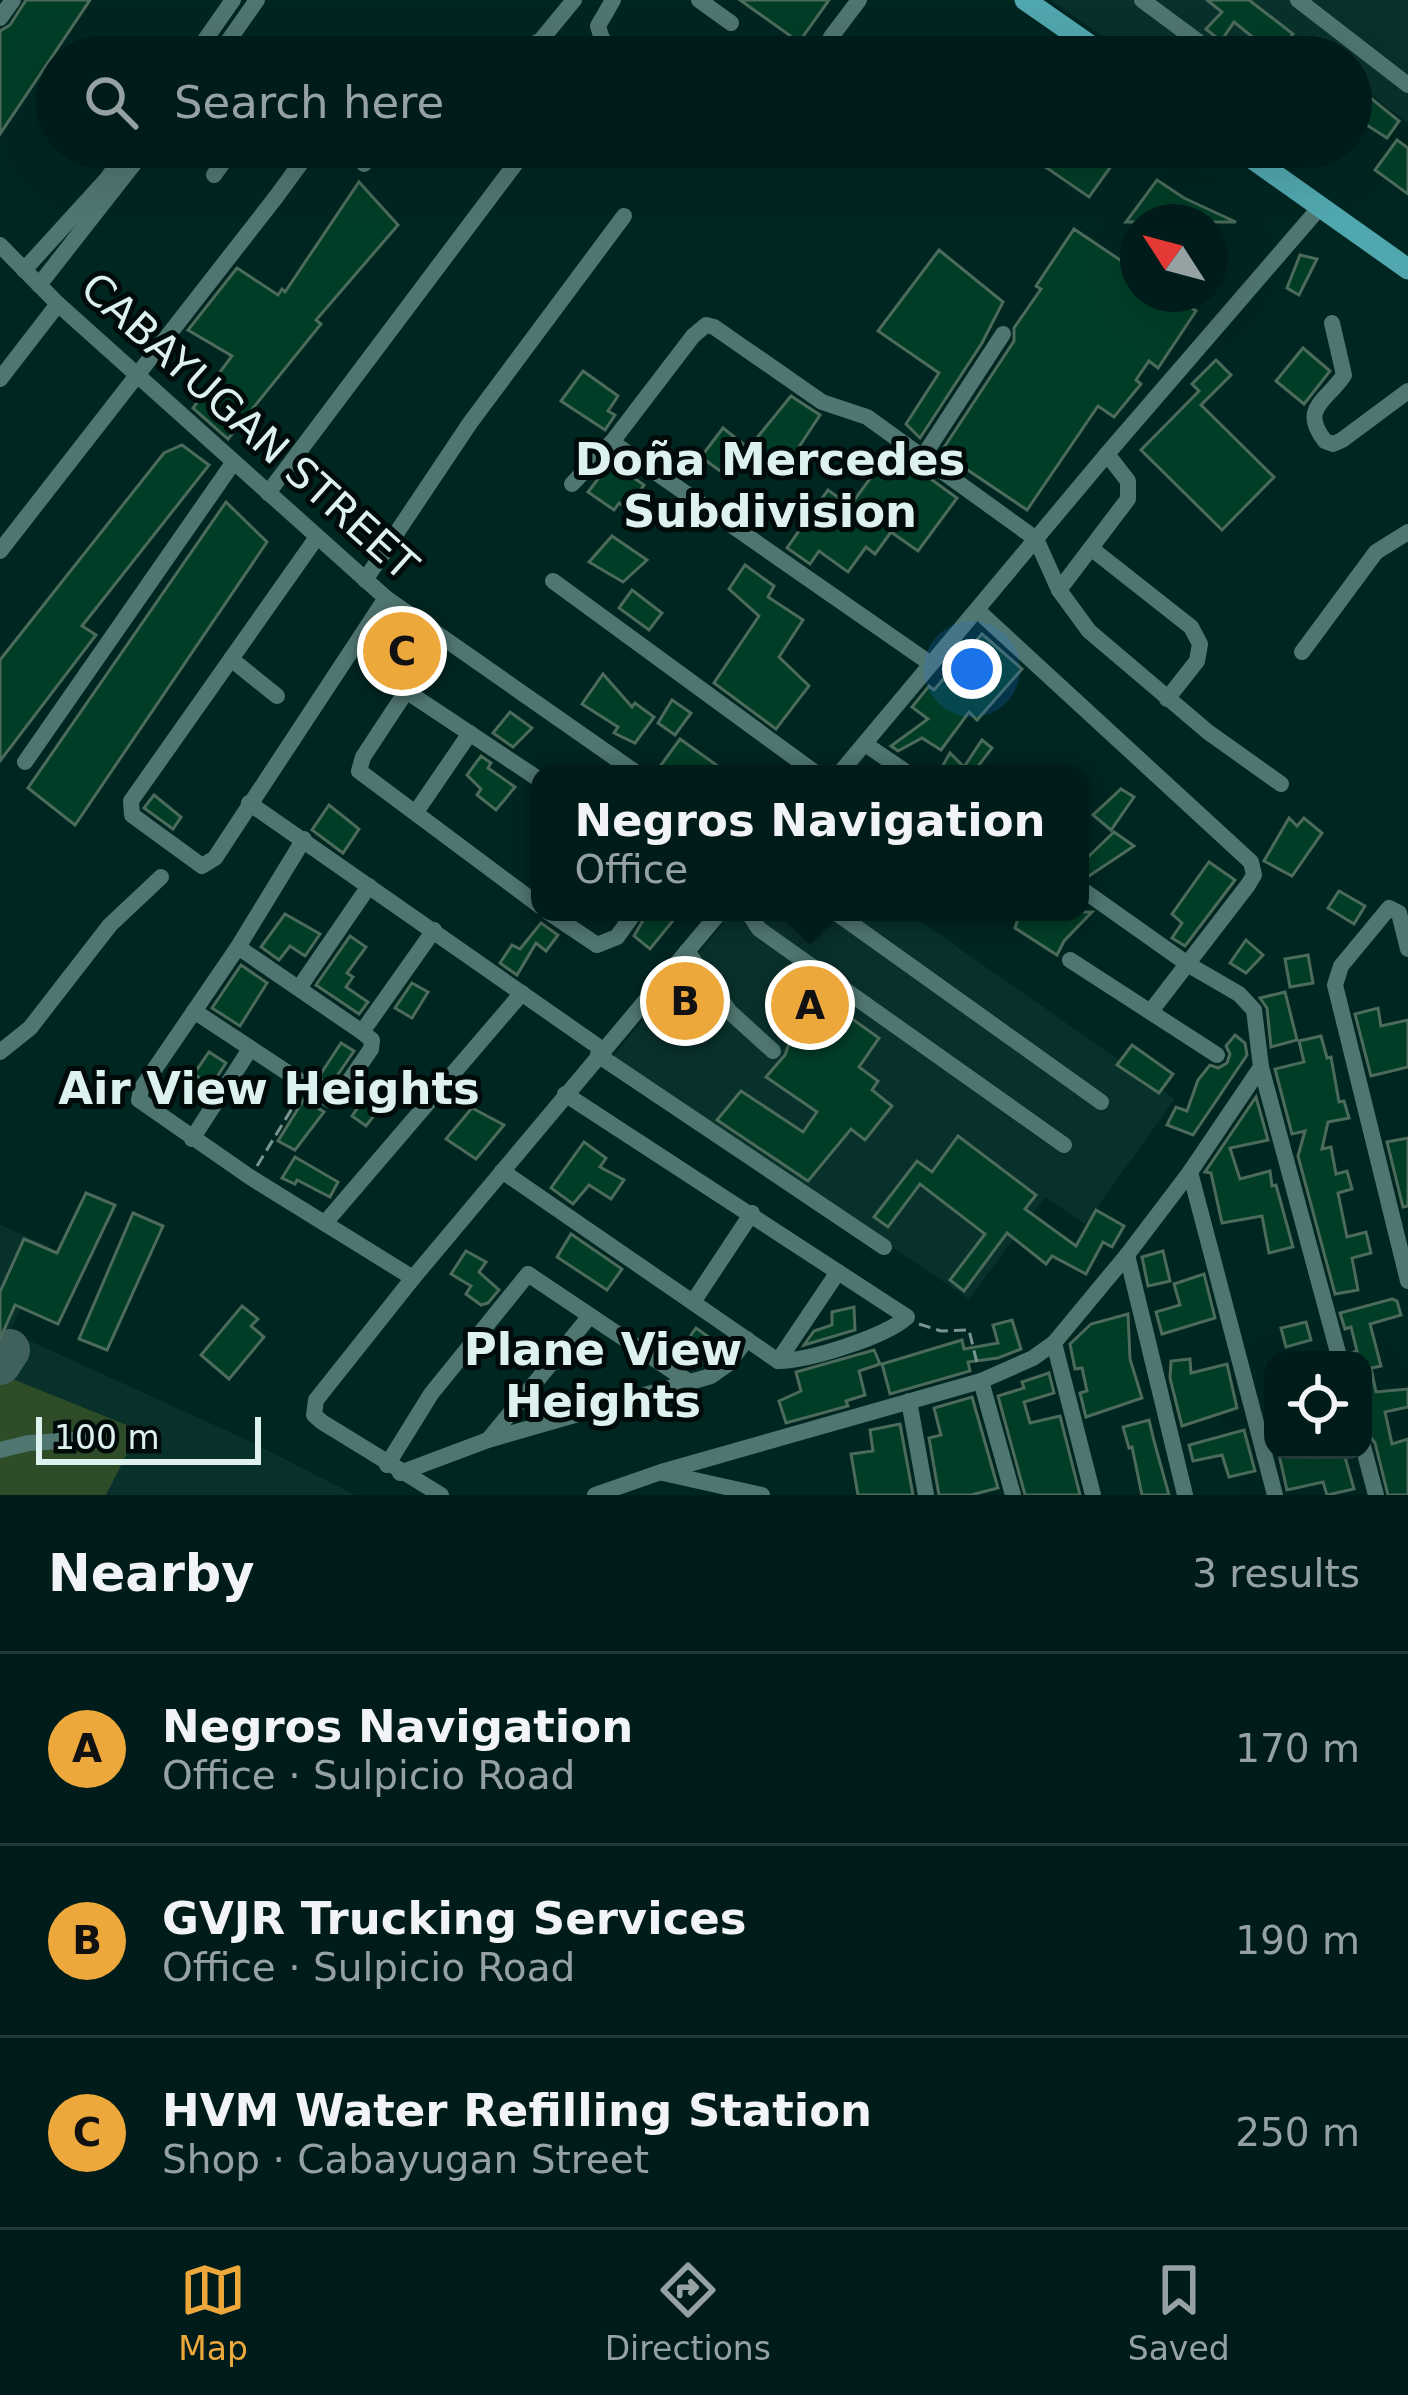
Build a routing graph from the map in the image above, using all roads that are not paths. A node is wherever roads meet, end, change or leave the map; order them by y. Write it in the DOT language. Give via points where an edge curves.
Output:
graph roads {
  1 [pos="13,0"];
  2 [pos="232,0"];
  3 [pos="257,0"];
  4 [pos="574,0"];
  5 [pos="613,0"];
  6 [pos="699,0"];
  7 [pos="859,0"];
  8 [pos="1024,0"];
  9 [pos="1142,0"];
  10 [pos="1298,0"];
  11 [pos="0,18"];
  12 [pos="730,23"];
  13 [pos="208,36"];
  14 [pos="232,36"];
  15 [pos="544,36"];
  16 [pos="601,36"];
  17 [pos="832,36"];
  18 [pos="1076,36"];
  19 [pos="1191,36"];
  20 [pos="1345,36"];
  21 [pos="1372,57"];
  22 [pos="1408,85"];
  23 [pos="115,168"];
  24 [pos="131,168"];
  25 [pos="219,168"];
  26 [pos="297,168"];
  27 [pos="512,168"];
  28 [pos="1267,168"];
  29 [pos="214,175"];
  30 [pos="1322,206"];
  31 [pos="624,216"];
  32 [pos="0,245"];
  33 [pos="1408,269"];
  34 [pos="24,270"];
  35 [pos="39,285"];
  36 [pos="58,304"];
  37 [pos="1332,323"];
  38 [pos="1003,334"];
  39 [pos="136,376"];
  40 [pos="0,379"];
  41 [pos="1408,391"];
  42 [pos="612,442"];
  43 [pos="1107,454"];
  44 [pos="924,455"];
  45 [pos="233,463"];
  46 [pos="572,484"];
  47 [pos="268,493"];
  48 [pos="1408,532"];
  49 [pos="317,537"];
  50 [pos="1036,539"];
  51 [pos="1092,549"];
  52 [pos="0,551"];
  53 [pos="365,580"];
  54 [pos="553,580"];
  55 [pos="1059,590"];
  56 [pos="386,598"];
  57 [pos="976,610"];
  58 [pos="442,637"];
  59 [pos="1302,652"];
  60 [pos="231,659"];
  61 [pos="931,664"];
  62 [pos="406,691"];
  63 [pos="278,696"];
  64 [pos="1168,699"];
  65 [pos="470,734"];
  66 [pos="865,745"];
  67 [pos="25,762"];
  68 [pos="625,765"];
  69 [pos="805,765"];
  70 [pos="847,765"];
  71 [pos="895,765"];
  72 [pos="531,775"];
  73 [pos="1280,784"];
  74 [pos="250,803"];
  75 [pos="416,812"];
  76 [pos="304,839"];
  77 [pos="161,877"];
  78 [pos="370,886"];
  79 [pos="1089,894"];
  80 [pos="531,899"];
  81 [pos="561,921"];
  82 [pos="629,921"];
  83 [pos="712,921"];
  84 [pos="754,921"];
  85 [pos="848,921"];
  86 [pos="434,930"];
  87 [pos="238,946"];
  88 [pos="1408,949"];
  89 [pos="687,951"];
  90 [pos="1070,960"];
  91 [pos="1189,965"];
  92 [pos="299,988"];
  93 [pos="522,993"];
  94 [pos="194,1011"];
  95 [pos="1150,1011"];
  96 [pos="362,1032"];
  97 [pos="250,1049"];
  98 [pos="773,1051"];
  99 [pos="0,1052"];
  100 [pos="601,1052"];
  101 [pos="1217,1055"];
  102 [pos="1261,1066"];
  103 [pos="566,1094"];
  104 [pos="1101,1102"];
  105 [pos="192,1139"];
  106 [pos="1064,1145"];
  107 [pos="502,1171"];
  108 [pos="1190,1172"];
  109 [pos="752,1213"];
  110 [pos="325,1223"];
  111 [pos="884,1247"];
  112 [pos="1127,1255"];
  113 [pos="838,1272"];
  114 [pos="413,1278"];
  115 [pos="1408,1282"];
  116 [pos="693,1302"];
  117 [pos="590,1316"];
  118 [pos="746,1339"];
  119 [pos="1054,1343"];
  120 [pos="1338,1351"];
  121 [pos="778,1361"];
  122 [pos="981,1381"];
  123 [pos="689,1382"];
  124 [pos="909,1401"];
  125 [pos="90,1439"];
  126 [pos="488,1440"];
  127 [pos="0,1450"];
  128 [pos="1366,1459"];
  129 [pos="393,1469"];
  130 [pos="661,1472"];
  131 [pos="441,1495"];
  132 [pos="595,1495"];
  133 [pos="762,1495"];
  134 [pos="926,1495"];
  135 [pos="1012,1495"];
  136 [pos="1093,1495"];
  137 [pos="1185,1495"];
  138 [pos="1275,1495"];
  139 [pos="1376,1495"];
  1 -- 11 [label="street"];
  2 -- 13 [label="street"];
  3 -- 14 [label="street"];
  4 -- 15 [label="street"];
  5 -- 16 [label="street" via="598,26"];
  6 -- 12 [label="street"];
  7 -- 17 [label="street"];
  8 -- 18 [label="main road"];
  9 -- 19 [label="street"];
  10 -- 20 [label="street"];
  21 -- 22 [label="street"];
  23 -- 34 [label="street"];
  24 -- 35 [label="street"];
  25 -- 29 [label="street"];
  26 -- 39 [label="street"];
  27 -- 47 [label="street"];
  28 -- 30 [label="main road"];
  30 -- 33 [label="main road"];
  30 -- 43 [label="street"];
  31 -- 53 [label="street"];
  32 -- 34 [label="street, CABAYUGAN STREET"];
  34 -- 35 [label="street, CABAYUGAN STREET"];
  35 -- 36 [label="street, CABAYUGAN STREET"];
  36 -- 39 [label="street, CABAYUGAN STREET"];
  36 -- 40 [label="street"];
  37 -- 41 [label="street" via="1344,375 1314,413 1325,441 1342,440"];
  38 -- 44 [label="street"];
  39 -- 45 [label="street, CABAYUGAN STREET"];
  39 -- 52 [label="street"];
  42 -- 44 [label="street" via="706,325 822,402 868,418"];
  42 -- 46 [label="street"];
  42 -- 61 [label="street"];
  43 -- 50 [label="street"];
  43 -- 51 [label="street" via="1128,482 1128,499"];
  44 -- 50 [label="street"];
  45 -- 47 [label="street, CABAYUGAN STREET"];
  45 -- 67 [label="street"];
  47 -- 49 [label="street, CABAYUGAN STREET"];
  48 -- 59 [label="street" via="1376,552"];
  49 -- 53 [label="street, CABAYUGAN STREET"];
  49 -- 60 [label="street"];
  50 -- 55 [label="street"];
  50 -- 57 [label="street"];
  51 -- 55 [label="street"];
  51 -- 64 [label="street" via="1191,628 1200,644"];
  53 -- 56 [label="street, CABAYUGAN STREET"];
  54 -- 69 [label="street"];
  55 -- 64 [label="street" via="1089,632"];
  56 -- 58 [label="street, CABAYUGAN STREET"];
  56 -- 74 [label="street"];
  57 -- 61 [label="street"];
  57 -- 91 [label="street" via="1252,862 1254,875"];
  58 -- 62 [label="street"];
  58 -- 68 [label="street, CABAYUGAN STREET"];
  60 -- 63 [label="street"];
  60 -- 74 [label="street" via="129,808 202,866"];
  61 -- 66 [label="street"];
  62 -- 65 [label="street"];
  62 -- 75 [label="street" via="359,771"];
  64 -- 73 [label="street"];
  65 -- 72 [label="street"];
  65 -- 75 [label="street"];
  66 -- 70 [label="street"];
  66 -- 71 [label="street"];
  74 -- 76 [label="street"];
  75 -- 80 [label="street"];
  76 -- 78 [label="street"];
  76 -- 87 [label="street"];
  77 -- 99 [label="street"];
  78 -- 86 [label="street"];
  78 -- 92 [label="street"];
  79 -- 91 [label="street"];
  81 -- 82 [label="street" via="597,945 617,938"];
  83 -- 89 [label="street"];
  84 -- 106 [label="street"];
  85 -- 104 [label="street"];
  86 -- 93 [label="street"];
  86 -- 96 [label="street"];
  87 -- 92 [label="street"];
  87 -- 94 [label="street"];
  88 -- 115 [label="street" via="1399,914 1384,910 1335,985"];
  89 -- 98 [label="street" via="740,1023"];
  89 -- 100 [label="street"];
  90 -- 95 [label="street"];
  91 -- 95 [label="street"];
  91 -- 102 [label="street" via="1254,1010"];
  92 -- 96 [label="street"];
  93 -- 100 [label="street"];
  93 -- 110 [label="street"];
  94 -- 97 [label="street"];
  94 -- 105 [label="street" via="139,1095"];
  95 -- 101 [label="street"];
  96 -- 97 [label="street" via="371,1049 336,1100"];
  97 -- 105 [label="street"];
  100 -- 103 [label="street"];
  100 -- 111 [label="street"];
  102 -- 108 [label="street"];
  102 -- 120 [label="street"];
  103 -- 107 [label="street"];
  103 -- 109 [label="street"];
  105 -- 110 [label="street"];
  107 -- 114 [label="street"];
  107 -- 116 [label="street"];
  108 -- 112 [label="street"];
  108 -- 138 [label="street"];
  109 -- 113 [label="street"];
  109 -- 116 [label="street"];
  110 -- 114 [label="street"];
  112 -- 119 [label="street"];
  112 -- 137 [label="street"];
  113 -- 121 [label="street"];
  113 -- 121 [label="street" via="907,1317 886,1331"];
  114 -- 129 [label="street" via="316,1400 314,1414"];
  116 -- 118 [label="street"];
  117 -- 123 [label="street"];
  117 -- 126 [label="street"];
  117 -- 129 [label="street" via="528,1274 431,1394"];
  118 -- 121 [label="street"];
  118 -- 123 [label="street" via="720,1372"];
  119 -- 122 [label="street"];
  119 -- 136 [label="street"];
  122 -- 124 [label="street"];
  122 -- 135 [label="street"];
  123 -- 126 [label="street"];
  124 -- 130 [label="street"];
  124 -- 134 [label="street"];
  125 -- 127 [label="street"];
  126 -- 129 [label="street"];
  128 -- 139 [label="street"];
  129 -- 131 [label="street"];
  130 -- 132 [label="street"];
  130 -- 133 [label="street"];
}
